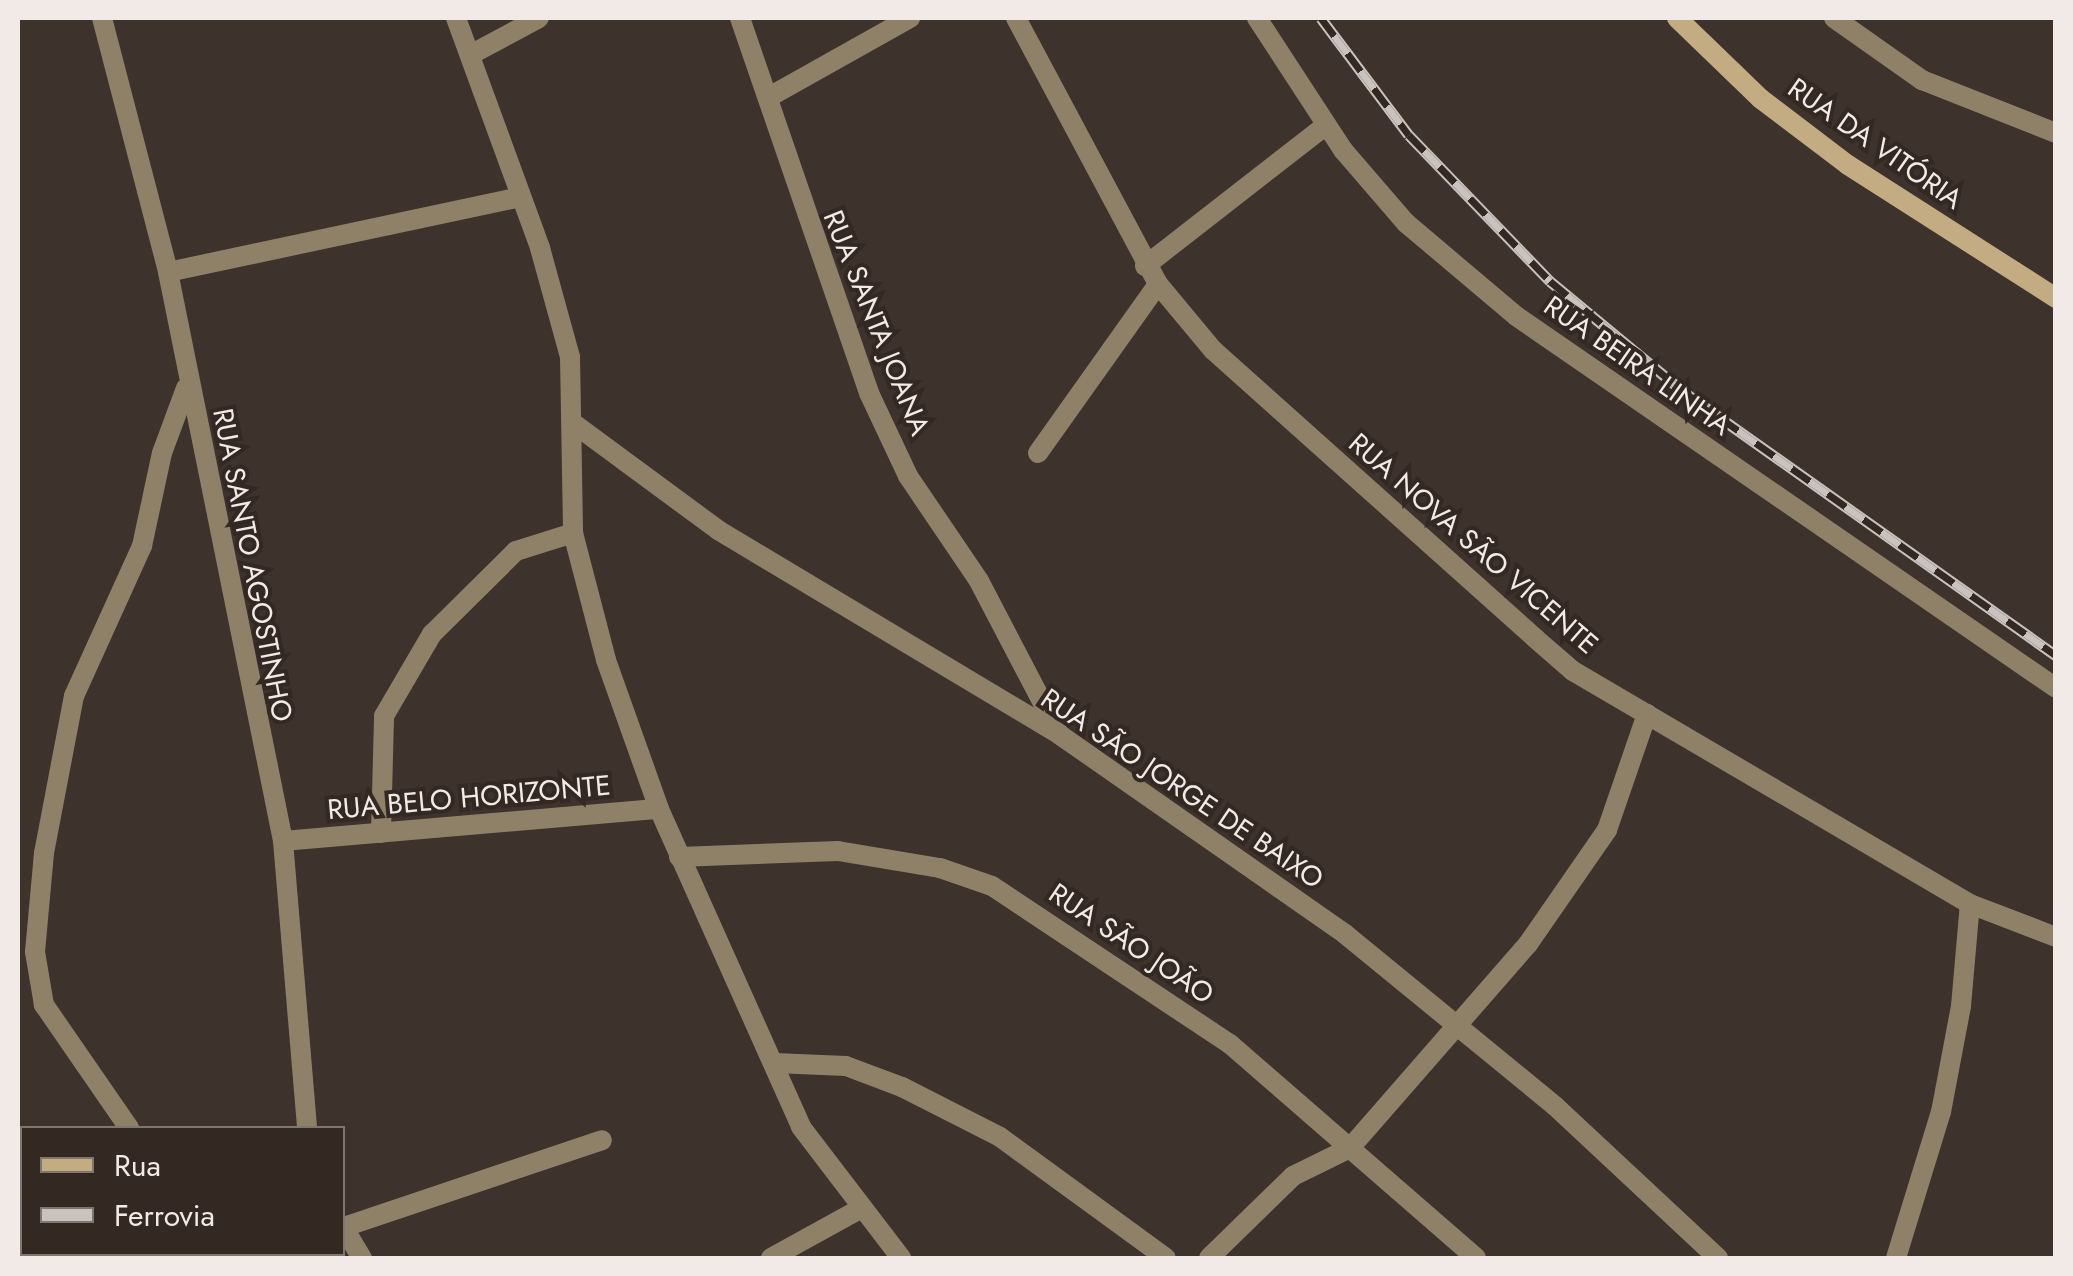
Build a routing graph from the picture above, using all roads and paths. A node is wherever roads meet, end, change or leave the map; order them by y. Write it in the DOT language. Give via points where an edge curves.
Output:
graph roads {
  1 [pos="102,18"];
  2 [pos="456,18"];
  3 [pos="539,18"];
  4 [pos="740,18"];
  5 [pos="910,18"];
  6 [pos="1016,18"];
  7 [pos="1257,18"];
  8 [pos="1678,18"];
  9 [pos="1834,18"];
  10 [pos="470,55"];
  11 [pos="769,97"];
  12 [pos="1326,126"];
  13 [pos="2056,133"];
  14 [pos="521,197"];
  15 [pos="1144,266"];
  16 [pos="168,272"];
  17 [pos="1158,284"];
  18 [pos="2056,298"];
  19 [pos="188,384"];
  20 [pos="574,422"];
  21 [pos="1038,453"];
  22 [pos="573,534"];
  23 [pos="2056,688"];
  24 [pos="1646,714"];
  25 [pos="1060,735"];
  26 [pos="660,809"];
  27 [pos="381,833"];
  28 [pos="283,842"];
  29 [pos="680,857"];
  30 [pos="1970,904"];
  31 [pos="2056,937"];
  32 [pos="1460,1028"];
  33 [pos="774,1063"];
  34 [pos="128,1126"];
  35 [pos="307,1126"];
  36 [pos="602,1140"];
  37 [pos="1350,1148"];
  38 [pos="860,1209"];
  39 [pos="345,1225"];
  40 [pos="345,1229"];
  41 [pos="362,1258"];
  42 [pos="770,1258"];
  43 [pos="901,1258"];
  44 [pos="1166,1258"];
  45 [pos="1209,1258"];
  46 [pos="1476,1258"];
  47 [pos="1718,1258"];
  48 [pos="1896,1258"];
  1 -- 16 [label="street, RUA SANTO AGOSTINHO"];
  2 -- 10 [label="street"];
  3 -- 10 [label="street"];
  4 -- 11 [label="street, RUA SANTA JOANA"];
  5 -- 11 [label="street"];
  6 -- 15 [label="street, RUA NOVA SÃO VICENTE"];
  7 -- 12 [label="street, RUA BEIRA LINHA"];
  8 -- 18 [label="street, RUA DA VITÓRIA" via="1761,99 1848,165"];
  9 -- 13 [label="street" via="1922,80"];
  10 -- 14 [label="street"];
  11 -- 25 [label="street, RUA SANTA JOANA" via="800,205 869,393 908,476 978,580"];
  12 -- 15 [label="street"];
  12 -- 23 [label="street, RUA BEIRA LINHA" via="1406,223 1516,316"];
  14 -- 16 [label="street"];
  14 -- 20 [label="street" via="570,358"];
  15 -- 17 [label="street, RUA NOVA SÃO VICENTE"];
  16 -- 19 [label="street, RUA SANTO AGOSTINHO"];
  17 -- 21 [label="street"];
  17 -- 24 [label="street, RUA NOVA SÃO VICENTE" via="1213,350 1536,639 1573,671"];
  19 -- 28 [label="street, RUA SANTO AGOSTINHO"];
  19 -- 34 [label="street" via="162,453 142,546 74,696 44,853 35,952 44,1006"];
  20 -- 22 [label="street"];
  20 -- 25 [label="street, RUA SÃO JORGE DE BAIXO" via="718,530"];
  22 -- 26 [label="street" via="606,660"];
  22 -- 27 [label="street" via="516,552 432,634 384,716"];
  24 -- 30 [label="street, RUA NOVA SÃO VICENTE"];
  24 -- 32 [label="street" via="1607,830"];
  25 -- 32 [label="street, RUA SÃO JORGE DE BAIXO" via="1345,934"];
  26 -- 27 [label="street, RUA BELO HORIZONTE"];
  26 -- 29 [label="street"];
  27 -- 28 [label="street, RUA BELO HORIZONTE"];
  28 -- 35 [label="street, RUA SANTO AGOSTINHO"];
  29 -- 33 [label="street"];
  29 -- 37 [label="street, RUA SÃO JOÃO" via="838,850 923,864 992,886 1230,1044"];
  30 -- 31 [label="street, RUA NOVA SÃO VICENTE"];
  30 -- 48 [label="street" via="1961,1006 1941,1112"];
  32 -- 37 [label="street"];
  32 -- 47 [label="street, RUA SÃO JORGE DE BAIXO"];
  33 -- 38 [label="street" via="801,1128"];
  33 -- 44 [label="street" via="846,1066 1000,1137"];
  36 -- 39 [label="street"];
  37 -- 45 [label="street" via="1293,1176"];
  37 -- 46 [label="street, RUA SÃO JOÃO"];
  38 -- 42 [label="street"];
  38 -- 43 [label="street"];
  40 -- 41 [label="street"];
}
